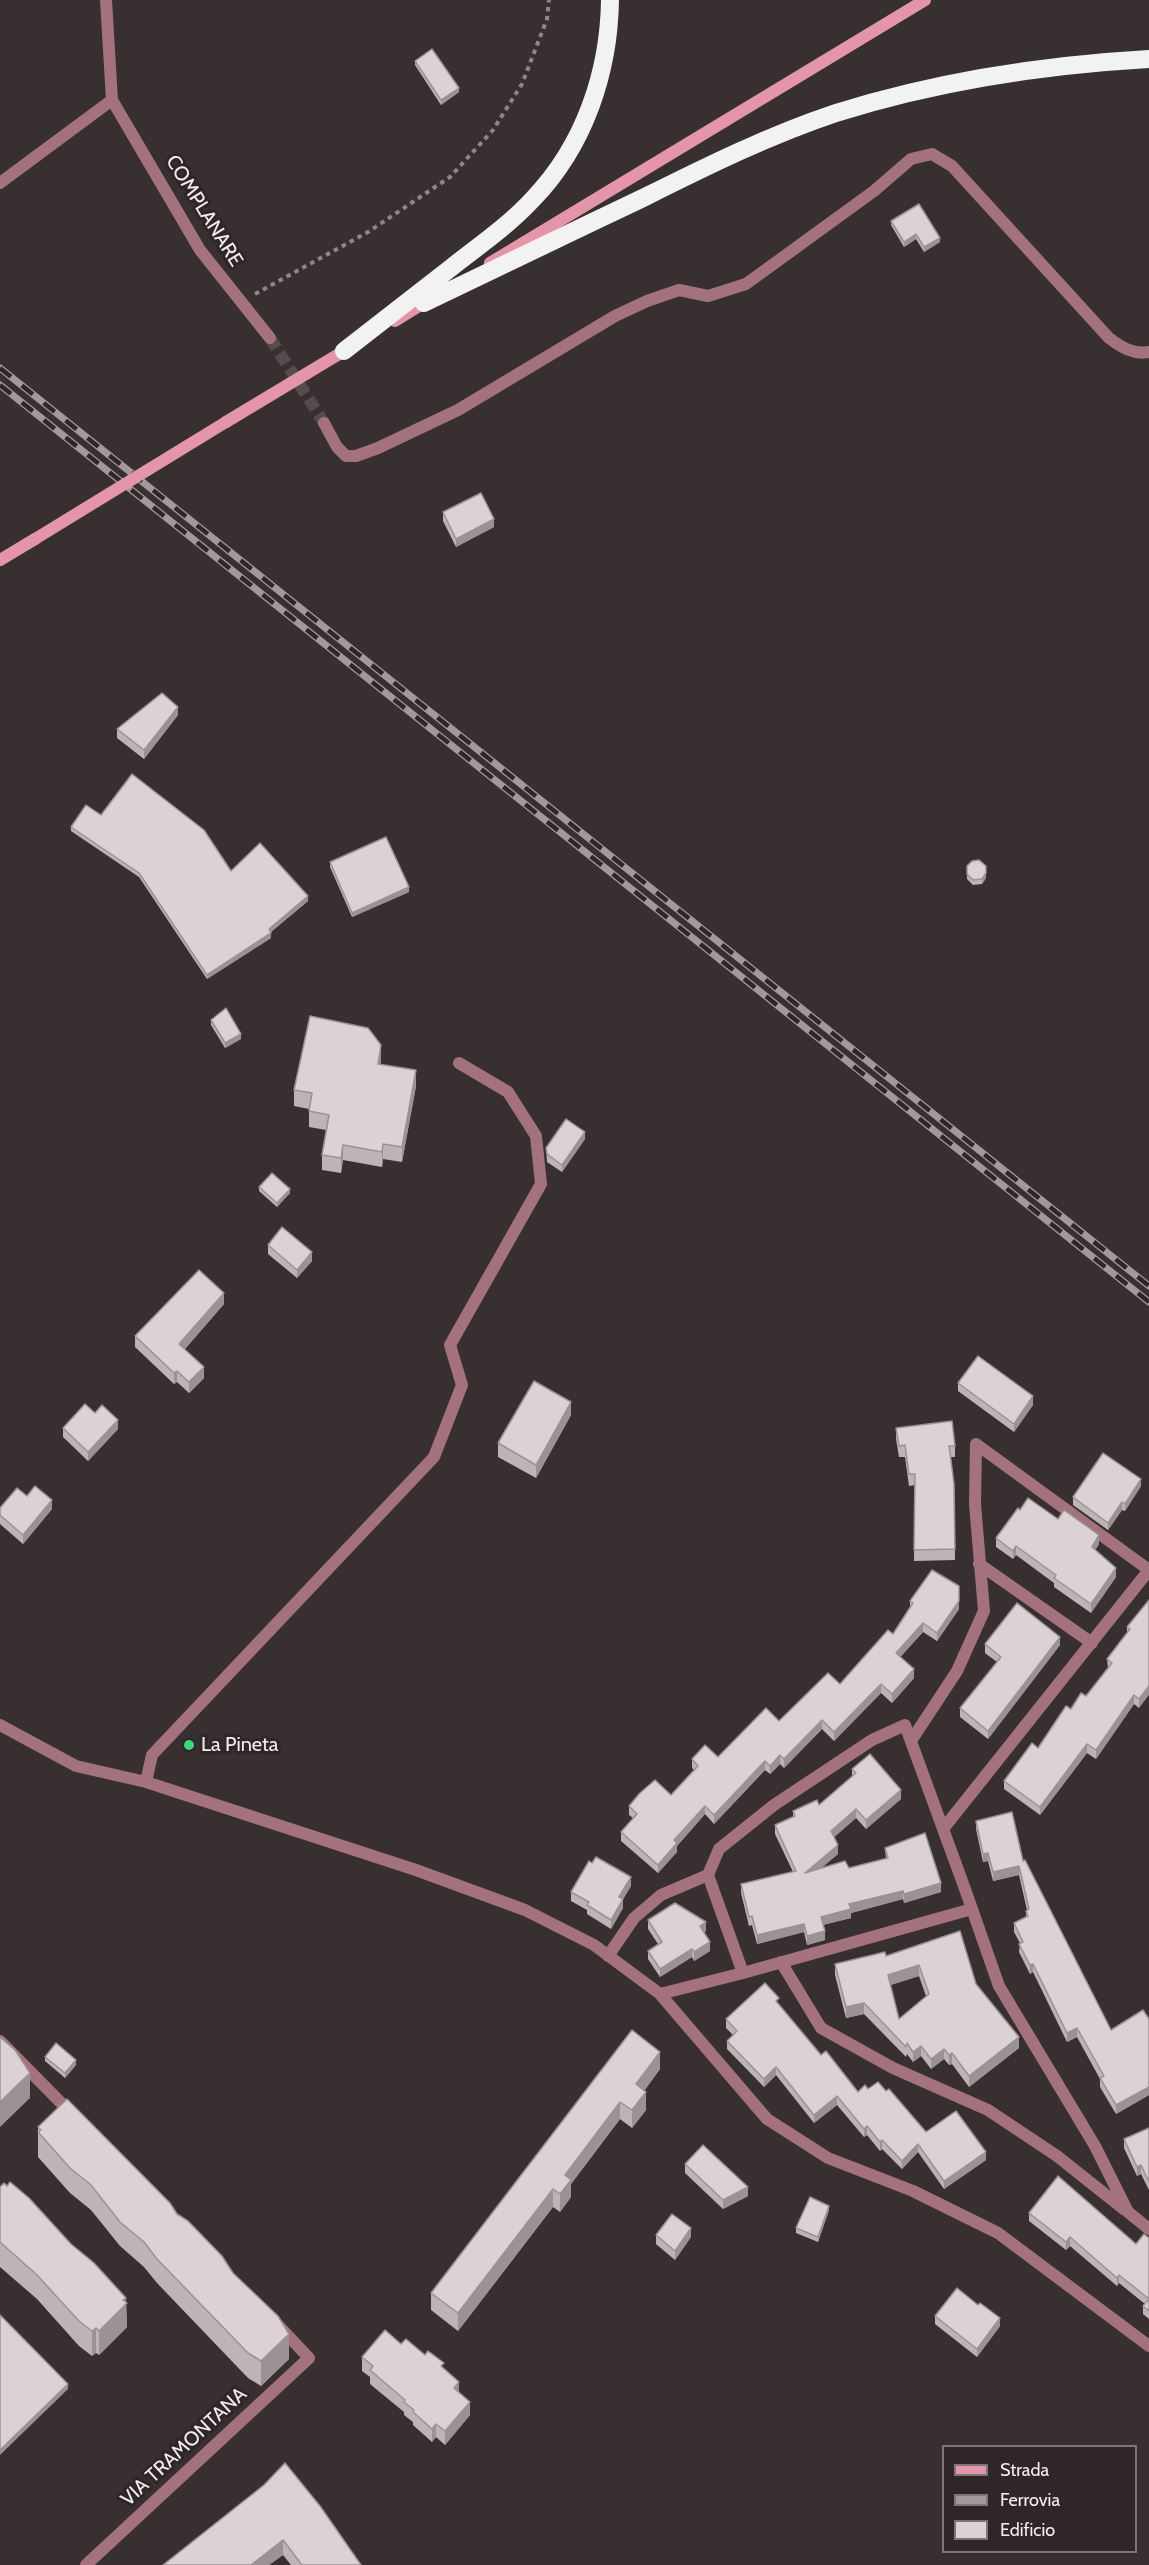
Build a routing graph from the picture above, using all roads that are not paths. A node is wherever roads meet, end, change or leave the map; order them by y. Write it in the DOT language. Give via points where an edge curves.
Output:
graph roads {
  1 [pos="106,0"];
  2 [pos="610,0"];
  3 [pos="923,1"];
  4 [pos="1149,60"];
  5 [pos="112,100"];
  6 [pos="0,183"];
  7 [pos="424,303"];
  8 [pos="270,338"];
  9 [pos="344,351"];
  10 [pos="1149,352"];
  11 [pos="324,423"];
  12 [pos="0,560"];
  13 [pos="459,1063"];
  14 [pos="979,1564"];
  15 [pos="1149,1570"];
  16 [pos="1092,1643"];
  17 [pos="0,1725"];
  18 [pos="911,1740"];
  19 [pos="146,1782"];
  20 [pos="943,1829"];
  21 [pos="708,1875"];
  22 [pos="972,1909"];
  23 [pos="608,1956"];
  24 [pos="780,1962"];
  25 [pos="742,1973"];
  26 [pos="660,1994"];
  27 [pos="0,2041"];
  28 [pos="84,2127"];
  29 [pos="1128,2212"];
  30 [pos="1149,2229"];
  31 [pos="268,2315"];
  32 [pos="1149,2346"];
  33 [pos="86,2565"];
  1 -- 5 [label="street, COMPLANARE"];
  2 -- 9 [label="highway" via="606,49 594,97 576,138 552,176 511,220"];
  3 -- 7 [label="main road"];
  4 -- 7 [label="highway" via="1004,74 917,91 826,117 695,172"];
  5 -- 6 [label="street"];
  5 -- 8 [label="street, COMPLANARE" via="200,250"];
  7 -- 9 [label="main road"];
  9 -- 12 [label="main road, bridge"];
  10 -- 11 [label="street" via="1125,349 1109,338 952,166 932,154 911,159 874,191 746,284 708,297 679,290 647,301 606,321 458,410 378,448 346,456"];
  13 -- 19 [label="street" via="508,1092 536,1136 541,1184 450,1345 462,1385 434,1457 152,1755"];
  14 -- 15 [label="street" via="976,1444"];
  14 -- 16 [label="street"];
  14 -- 18 [label="street" via="984,1611 957,1671"];
  15 -- 16 [label="street"];
  16 -- 20 [label="street"];
  17 -- 19 [label="street" via="76,1766"];
  18 -- 20 [label="street"];
  18 -- 21 [label="street" via="905,1725 826,1768 719,1849"];
  19 -- 23 [label="street" via="416,1870 525,1910"];
  20 -- 22 [label="street"];
  21 -- 23 [label="street" via="661,1895 634,1918"];
  21 -- 25 [label="street"];
  22 -- 24 [label="street"];
  22 -- 29 [label="street" via="999,1986 1095,2146"];
  23 -- 26 [label="street"];
  24 -- 25 [label="street"];
  24 -- 29 [label="street" via="821,2028 893,2068 988,2110 1057,2156"];
  25 -- 26 [label="street"];
  26 -- 32 [label="street" via="767,2119 828,2158 913,2191 998,2233"];
  27 -- 28 [label="street"];
  29 -- 30 [label="street"];
  31 -- 33 [label="street, VIA TRAMONTANA" via="309,2358"];
}
